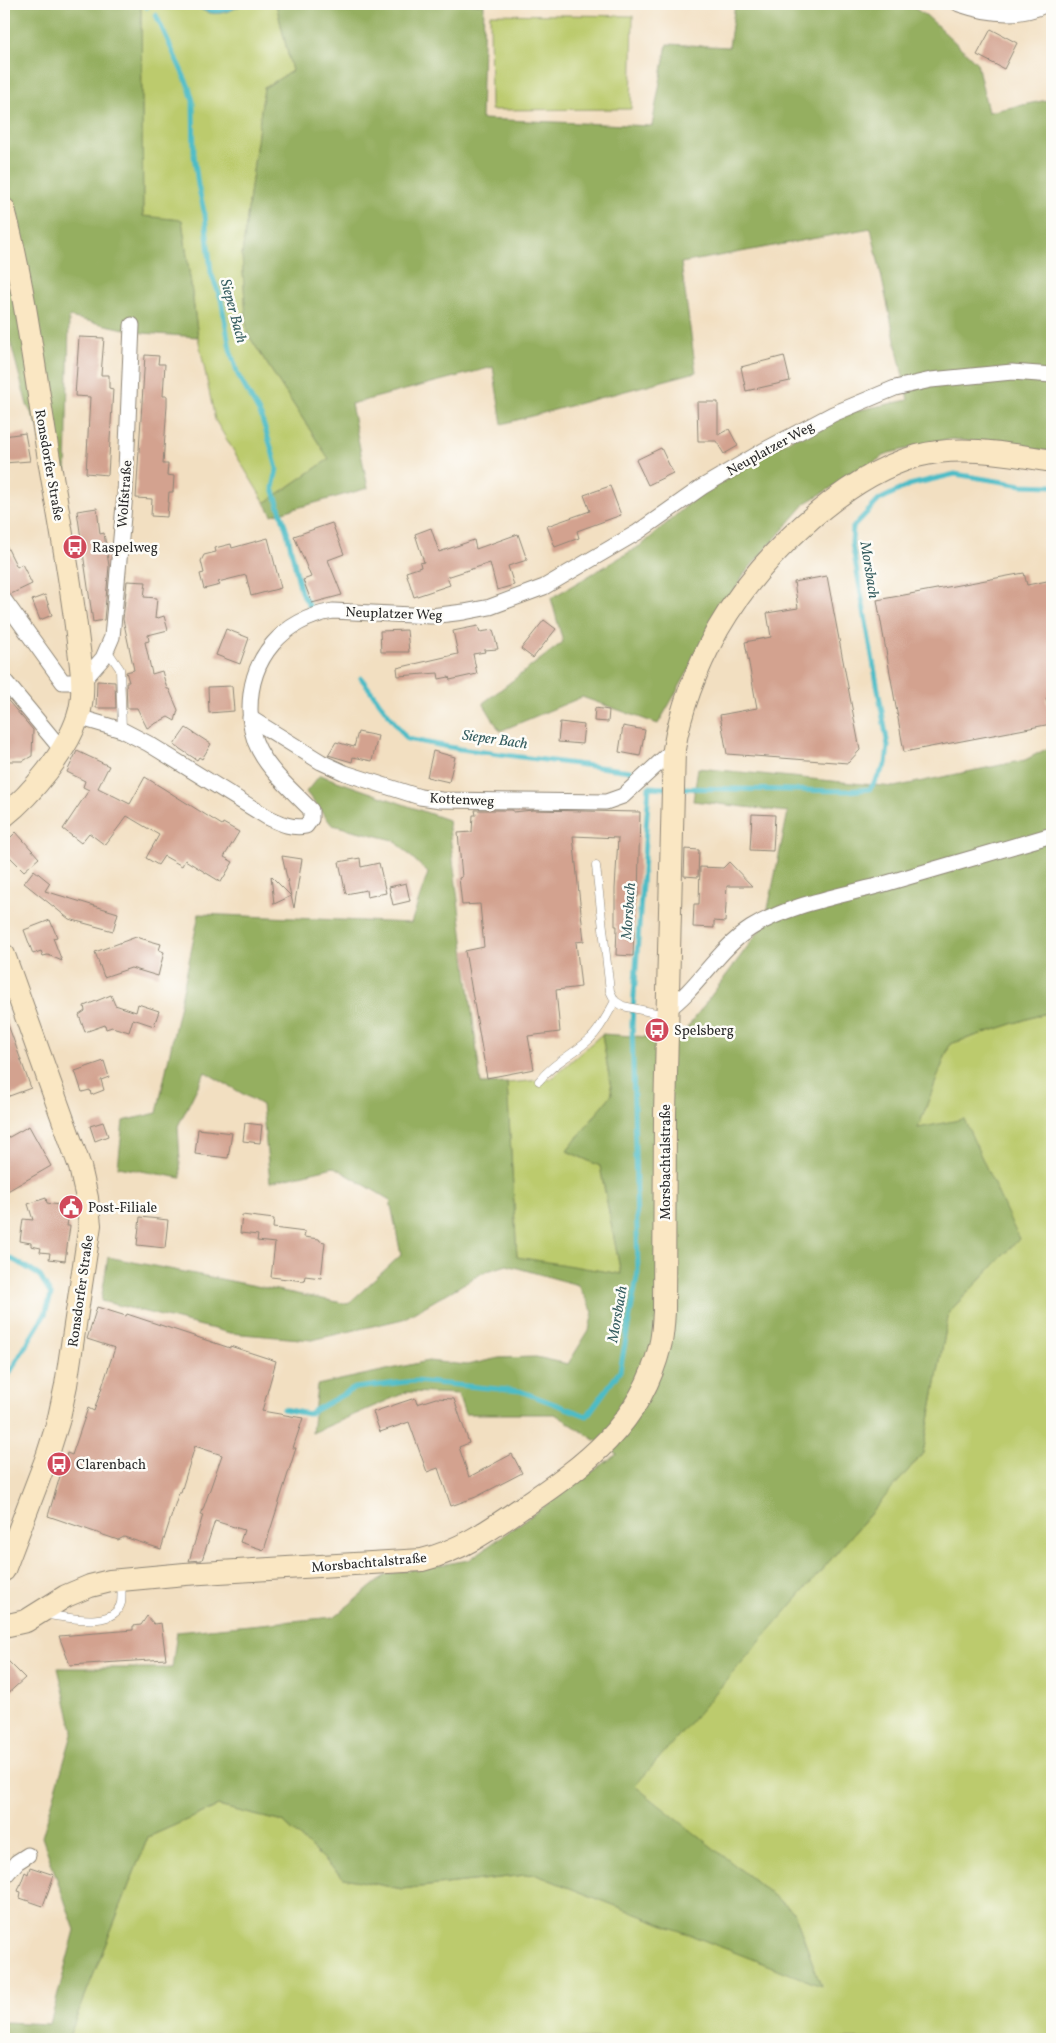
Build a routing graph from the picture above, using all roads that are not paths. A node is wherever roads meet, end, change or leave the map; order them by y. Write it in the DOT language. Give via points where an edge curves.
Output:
graph roads {
  1 [pos="959,4"];
  2 [pos="1048,4"];
  3 [pos="4,209"];
  4 [pos="132,325"];
  5 [pos="1052,375"];
  6 [pos="1052,461"];
  7 [pos="4,600"];
  8 [pos="107,650"];
  9 [pos="4,680"];
  10 [pos="82,682"];
  11 [pos="78,717"];
  12 [pos="250,718"];
  13 [pos="122,730"];
  14 [pos="675,741"];
  15 [pos="62,750"];
  16 [pos="4,816"];
  17 [pos="1052,835"];
  18 [pos="596,866"];
  19 [pos="4,955"];
  20 [pos="615,1001"];
  21 [pos="660,1012"];
  22 [pos="539,1082"];
  23 [pos="4,1419"];
  24 [pos="4,1430"];
  25 [pos="4,1570"];
  26 [pos="122,1579"];
  27 [pos="38,1614"];
  28 [pos="4,1626"];
  29 [pos="28,1855"];
  30 [pos="4,1877"];
  1 -- 2 [label="street" via="997,14 1038,9"];
  3 -- 10 [label="main road, Ronsdorfer Straße" via="26,314 76,622"];
  4 -- 8 [label="street, Wolfstraße" via="125,494 112,637"];
  5 -- 12 [label="street, Neuplatzer Weg" via="1012,372 931,380 895,388 833,414 763,451 544,588 490,607 431,616 334,611 305,619 279,637 261,660 252,680"];
  6 -- 14 [label="main road, Morsbachtalstraße" via="1014,455 938,452 894,464 844,492 791,538 739,597 719,627 698,669"];
  7 -- 10 [label="street" via="63,682"];
  8 -- 10 [label="street, Wolfstraße"];
  8 -- 13 [label="lane" via="120,669"];
  9 -- 15 [label="street"];
  10 -- 11 [label="main road, Ronsdorfer Straße"];
  11 -- 13 [label="street, Neuplatzer Weg"];
  11 -- 15 [label="main road, Ronsdorfer Straße"];
  12 -- 13 [label="street, Neuplatzer Weg" via="253,734 267,764 311,810 311,819 306,826 284,825 266,817"];
  12 -- 14 [label="street, Kottenweg" via="321,762 345,773 420,797 441,800 606,802 623,796"];
  14 -- 21 [label="main road, Morsbachtalstraße"];
  15 -- 16 [label="main road, Ronsdorfer Straße" via="32,791"];
  17 -- 21 [label="street" via="814,902 770,918 733,943 682,999"];
  18 -- 20 [label="lane" via="610,991"];
  19 -- 25 [label="main road, Ronsdorfer Straße" via="80,1167 90,1225 58,1422"];
  20 -- 21 [label="lane" via="624,1006"];
  20 -- 22 [label="lane" via="590,1039 559,1060"];
  21 -- 26 [label="main road, Morsbachtalstraße" via="664,1312 661,1344 639,1400 598,1452 492,1528 455,1550 422,1560"];
  23 -- 24 [label="lane"];
  26 -- 27 [label="main road, Morsbachtalstraße" via="90,1586 66,1596"];
  26 -- 27 [label="lane" via="121,1604 111,1616 98,1620"];
  27 -- 28 [label="main road, Morsbachtalstraße"];
  29 -- 30 [label="street"];
}
